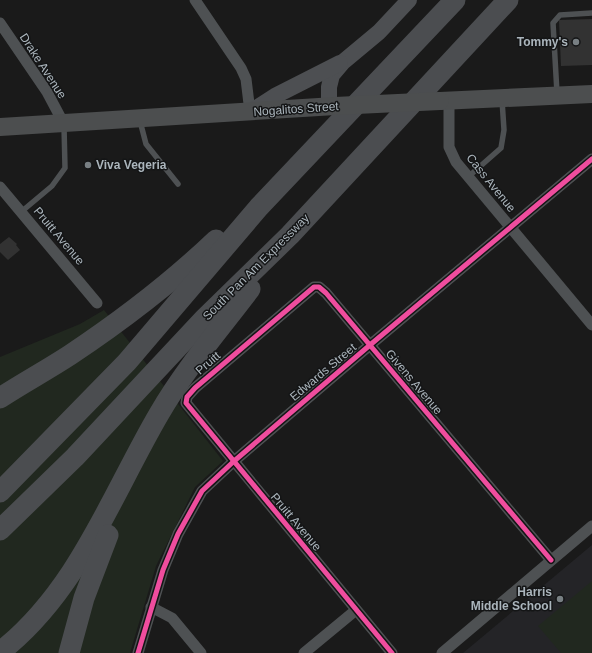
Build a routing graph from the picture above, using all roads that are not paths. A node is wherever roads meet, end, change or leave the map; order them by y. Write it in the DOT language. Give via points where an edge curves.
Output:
graph roads {
  1 [pos="195,0"];
  2 [pos="455,0"];
  3 [pos="508,0"];
  4 [pos="403,2"];
  5 [pos="592,13"];
  6 [pos="0,23"];
  7 [pos="343,62"];
  8 [pos="592,94"];
  9 [pos="557,95"];
  10 [pos="502,98"];
  11 [pos="444,100"];
  12 [pos="332,106"];
  13 [pos="250,112"];
  14 [pos="140,119"];
  15 [pos="64,124"];
  16 [pos="0,126"];
  17 [pos="592,159"];
  18 [pos="468,177"];
  19 [pos="178,184"];
  20 [pos="0,187"];
  21 [pos="259,207"];
  22 [pos="21,212"];
  23 [pos="510,227"];
  24 [pos="290,235"];
  25 [pos="97,302"];
  26 [pos="592,325"];
  27 [pos="248,341"];
  28 [pos="370,345"];
  29 [pos="29,380"];
  30 [pos="0,389"];
  31 [pos="0,398"];
  32 [pos="186,403"];
  33 [pos="137,453"];
  34 [pos="233,462"];
  35 [pos="0,492"];
  36 [pos="592,526"];
  37 [pos="0,530"];
  38 [pos="551,560"];
  39 [pos="151,607"];
  40 [pos="356,610"];
  41 [pos="0,652"];
  42 [pos="69,653"];
  43 [pos="138,653"];
  44 [pos="201,653"];
  45 [pos="304,653"];
  46 [pos="392,653"];
  47 [pos="442,653"];
  1 -- 13 [label="street" via="241,68 246,79"];
  2 -- 21 [label="highway"];
  3 -- 24 [label="highway, South Pan Am Expressway"];
  4 -- 7 [label="main road" via="379,32"];
  5 -- 9 [label="lane" via="560,15 553,23"];
  6 -- 15 [label="street, Drake Avenue" via="47,92"];
  7 -- 12 [label="main road" via="332,75 328,87"];
  7 -- 13 [label="main road" via="275,96"];
  8 -- 9 [label="main road, Nogalitos Street"];
  9 -- 10 [label="main road, Nogalitos Street"];
  10 -- 11 [label="main road, Nogalitos Street"];
  10 -- 18 [label="lane" via="504,130 501,148"];
  11 -- 12 [label="main road, Nogalitos Street, bridge"];
  11 -- 18 [label="street, Cass Avenue" via="449,146 456,162"];
  12 -- 13 [label="main road, Nogalitos Street"];
  13 -- 14 [label="main road, Nogalitos Street"];
  14 -- 15 [label="main road, Nogalitos Street"];
  14 -- 19 [label="lane" via="146,144"];
  15 -- 16 [label="main road, Nogalitos Street"];
  15 -- 22 [label="lane" via="65,168 52,186"];
  17 -- 23 [label="street, Edwards Street"];
  18 -- 23 [label="street, Cass Avenue"];
  20 -- 22 [label="street, Pruitt Avenue"];
  21 -- 29 [label="highway" via="233,223 178,274 127,315 69,356"];
  21 -- 35 [label="highway" via="127,362"];
  22 -- 25 [label="street, Pruitt Avenue"];
  23 -- 26 [label="street, Cass Avenue"];
  23 -- 28 [label="street, Edwards Street"];
  24 -- 33 [label="highway" via="173,390"];
  24 -- 37 [label="highway, South Pan Am Expressway" via="205,318 75,457"];
  27 -- 28 [label="street, Givens Avenue" via="314,287 319,287"];
  27 -- 32 [label="street, Pruitt" via="195,388 187,397"];
  28 -- 34 [label="street, Edwards Street"];
  28 -- 38 [label="street, Givens Avenue"];
  29 -- 30 [label="highway"];
  29 -- 31 [label="highway"];
  32 -- 34 [label="street, Pruitt Avenue"];
  33 -- 41 [label="highway" via="95,535 66,581 34,620"];
  33 -- 42 [label="highway" via="84,598"];
  34 -- 39 [label="street, Edwards Street" via="196,499 178,534"];
  34 -- 40 [label="street, Pruitt Avenue"];
  36 -- 38 [label="street"];
  38 -- 47 [label="street"];
  39 -- 43 [label="street, Edwards Street"];
  39 -- 44 [label="street" via="172,618"];
  40 -- 45 [label="street"];
  40 -- 46 [label="street, Pruitt Avenue"];
}
